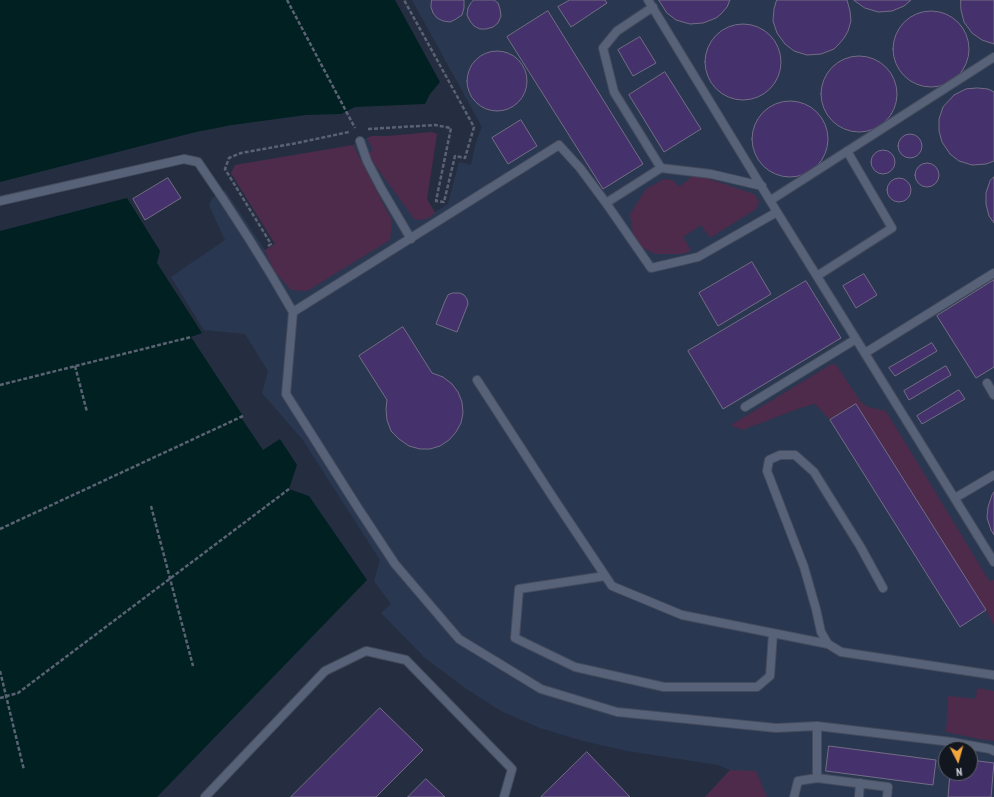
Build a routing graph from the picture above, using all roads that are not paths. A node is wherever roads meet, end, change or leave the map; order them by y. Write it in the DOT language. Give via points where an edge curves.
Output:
graph roads {
  1 [pos="651,4"];
  2 [pos="994,56"];
  3 [pos="360,141"];
  4 [pos="847,151"];
  5 [pos="661,168"];
  6 [pos="762,186"];
  7 [pos="771,200"];
  8 [pos="0,201"];
  9 [pos="606,203"];
  10 [pos="777,212"];
  11 [pos="411,239"];
  12 [pos="994,273"];
  13 [pos="817,276"];
  14 [pos="293,312"];
  15 [pos="856,339"];
  16 [pos="865,353"];
  17 [pos="477,380"];
  18 [pos="987,383"];
  19 [pos="994,395"];
  20 [pos="745,407"];
  21 [pos="994,475"];
  22 [pos="955,498"];
  23 [pos="994,562"];
  24 [pos="605,576"];
  25 [pos="883,588"];
  26 [pos="773,633"];
  27 [pos="828,644"];
  28 [pos="994,675"];
  29 [pos="817,726"];
  30 [pos="994,751"];
  31 [pos="817,778"];
  32 [pos="860,784"];
  33 [pos="205,797"];
  34 [pos="504,797"];
  35 [pos="794,797"];
  36 [pos="859,797"];
  37 [pos="887,797"];
  1 -- 5 [label="lane" via="617,31 603,48 614,92"];
  1 -- 6 [label="lane"];
  2 -- 4 [label="lane"];
  3 -- 11 [label="lane" via="367,161"];
  4 -- 7 [label="lane"];
  4 -- 13 [label="lane" via="892,228"];
  5 -- 6 [label="lane" via="711,174"];
  5 -- 9 [label="lane"];
  6 -- 7 [label="lane"];
  7 -- 10 [label="lane"];
  8 -- 14 [label="lane" via="184,158 198,162"];
  9 -- 10 [label="lane" via="651,268 698,257"];
  9 -- 11 [label="lane" via="559,145"];
  10 -- 13 [label="lane"];
  11 -- 14 [label="lane"];
  12 -- 16 [label="lane"];
  13 -- 15 [label="lane"];
  14 -- 29 [label="lane" via="286,394 395,564 459,639 541,689 617,712 776,728"];
  15 -- 16 [label="lane"];
  15 -- 20 [label="lane"];
  16 -- 22 [label="lane"];
  17 -- 24 [label="lane"];
  18 -- 19 [label="lane"];
  21 -- 22 [label="lane"];
  22 -- 23 [label="lane"];
  24 -- 26 [label="lane" via="612,586 682,616"];
  24 -- 26 [label="lane" via="519,589 515,638 575,667 664,687 757,687 770,676"];
  25 -- 27 [label="lane" via="814,472 795,455 780,455 769,460 767,471 804,568 821,632"];
  26 -- 27 [label="lane"];
  27 -- 28 [label="lane" via="841,652"];
  29 -- 30 [label="lane" via="952,742"];
  29 -- 31 [label="lane"];
  31 -- 32 [label="lane"];
  31 -- 35 [label="lane" via="798,781"];
  32 -- 36 [label="lane"];
  32 -- 37 [label="lane" via="888,787"];
  33 -- 34 [label="lane" via="325,671 366,651 406,660 512,769"];
}
